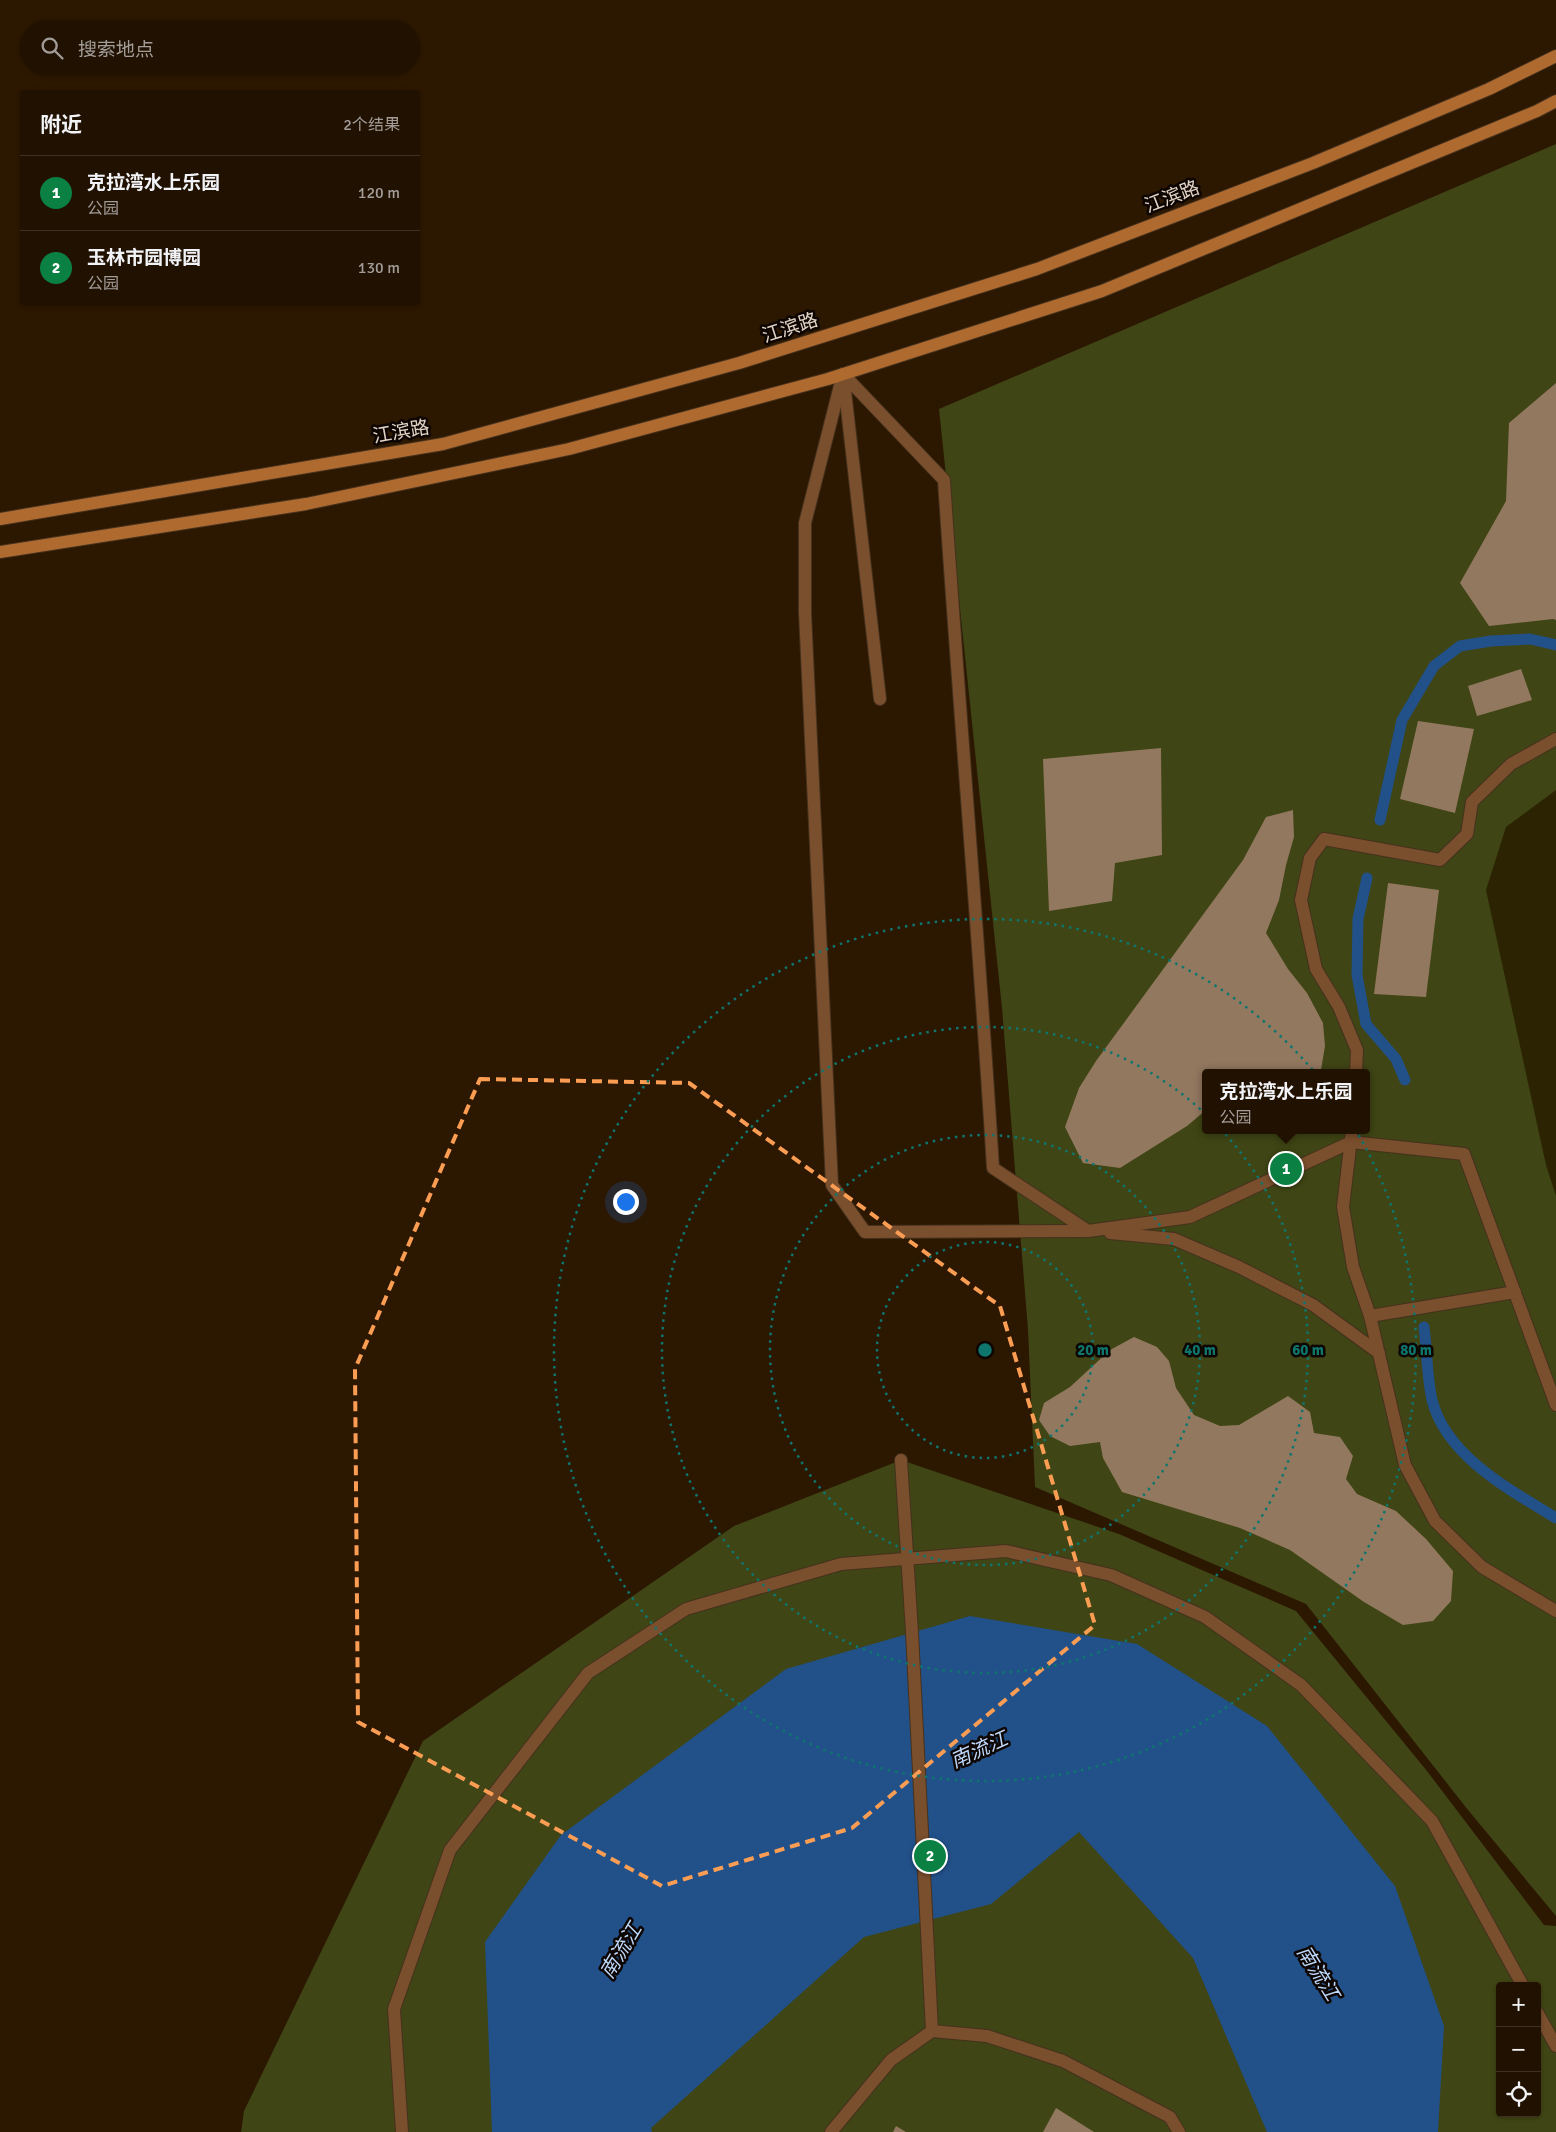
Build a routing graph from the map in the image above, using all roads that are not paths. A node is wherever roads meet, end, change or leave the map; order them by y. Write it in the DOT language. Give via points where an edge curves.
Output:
graph roads {
  1 [pos="1556,56"];
  2 [pos="1556,101"];
  3 [pos="844,374"];
  4 [pos="0,519"];
  5 [pos="0,552"];
  6 [pos="880,700"];
  7 [pos="1556,739"];
  8 [pos="1356,1069"];
  9 [pos="1351,1136"];
  10 [pos="1088,1231"];
  11 [pos="1515,1292"];
  12 [pos="1370,1316"];
  13 [pos="1379,1353"];
  14 [pos="1556,1406"];
  15 [pos="901,1460"];
  16 [pos="908,1559"];
  17 [pos="1556,1611"];
  18 [pos="1521,1982"];
  19 [pos="1541,2019"];
  20 [pos="932,2031"];
  21 [pos="1556,2046"];
  22 [pos="402,2132"];
  23 [pos="831,2132"];
  24 [pos="1178,2132"];
  1 -- 4 [label="main road, 江滨路" via="1489,89 1314,163 1037,269 739,363 443,444"];
  2 -- 3 [label="main road" via="1102,291"];
  3 -- 5 [label="main road" via="579,446 501,463 306,504"];
  3 -- 6 [label="street"];
  3 -- 10 [label="street" via="944,480 981,964 993,1168"];
  3 -- 10 [label="street" via="805,523 805,613 832,1185 865,1232"];
  7 -- 8 [label="street" via="1511,764 1472,802 1467,834 1440,860 1324,839 1310,858 1301,900 1316,969 1339,1007 1357,1050"];
  9 -- 10 [label="street" via="1190,1217"];
  9 -- 11 [label="street" via="1464,1154"];
  9 -- 12 [label="street" via="1343,1207 1353,1267"];
  10 -- 13 [label="street" via="1174,1239 1239,1267 1313,1305"];
  11 -- 12 [label="street"];
  11 -- 14 [label="street"];
  12 -- 13 [label="street"];
  13 -- 17 [label="street" via="1406,1465 1436,1521 1482,1567"];
  15 -- 16 [label="street"];
  16 -- 18 [label="street" via="1006,1551 1111,1575 1205,1617 1301,1685 1432,1820"];
  16 -- 20 [label="street"];
  16 -- 22 [label="street" via="841,1564 686,1609 588,1673 450,1850 394,2009"];
  19 -- 21 [label="street"];
  20 -- 23 [label="street" via="892,2060"];
  20 -- 24 [label="street" via="987,2036 1062,2061 1170,2118"];
}
